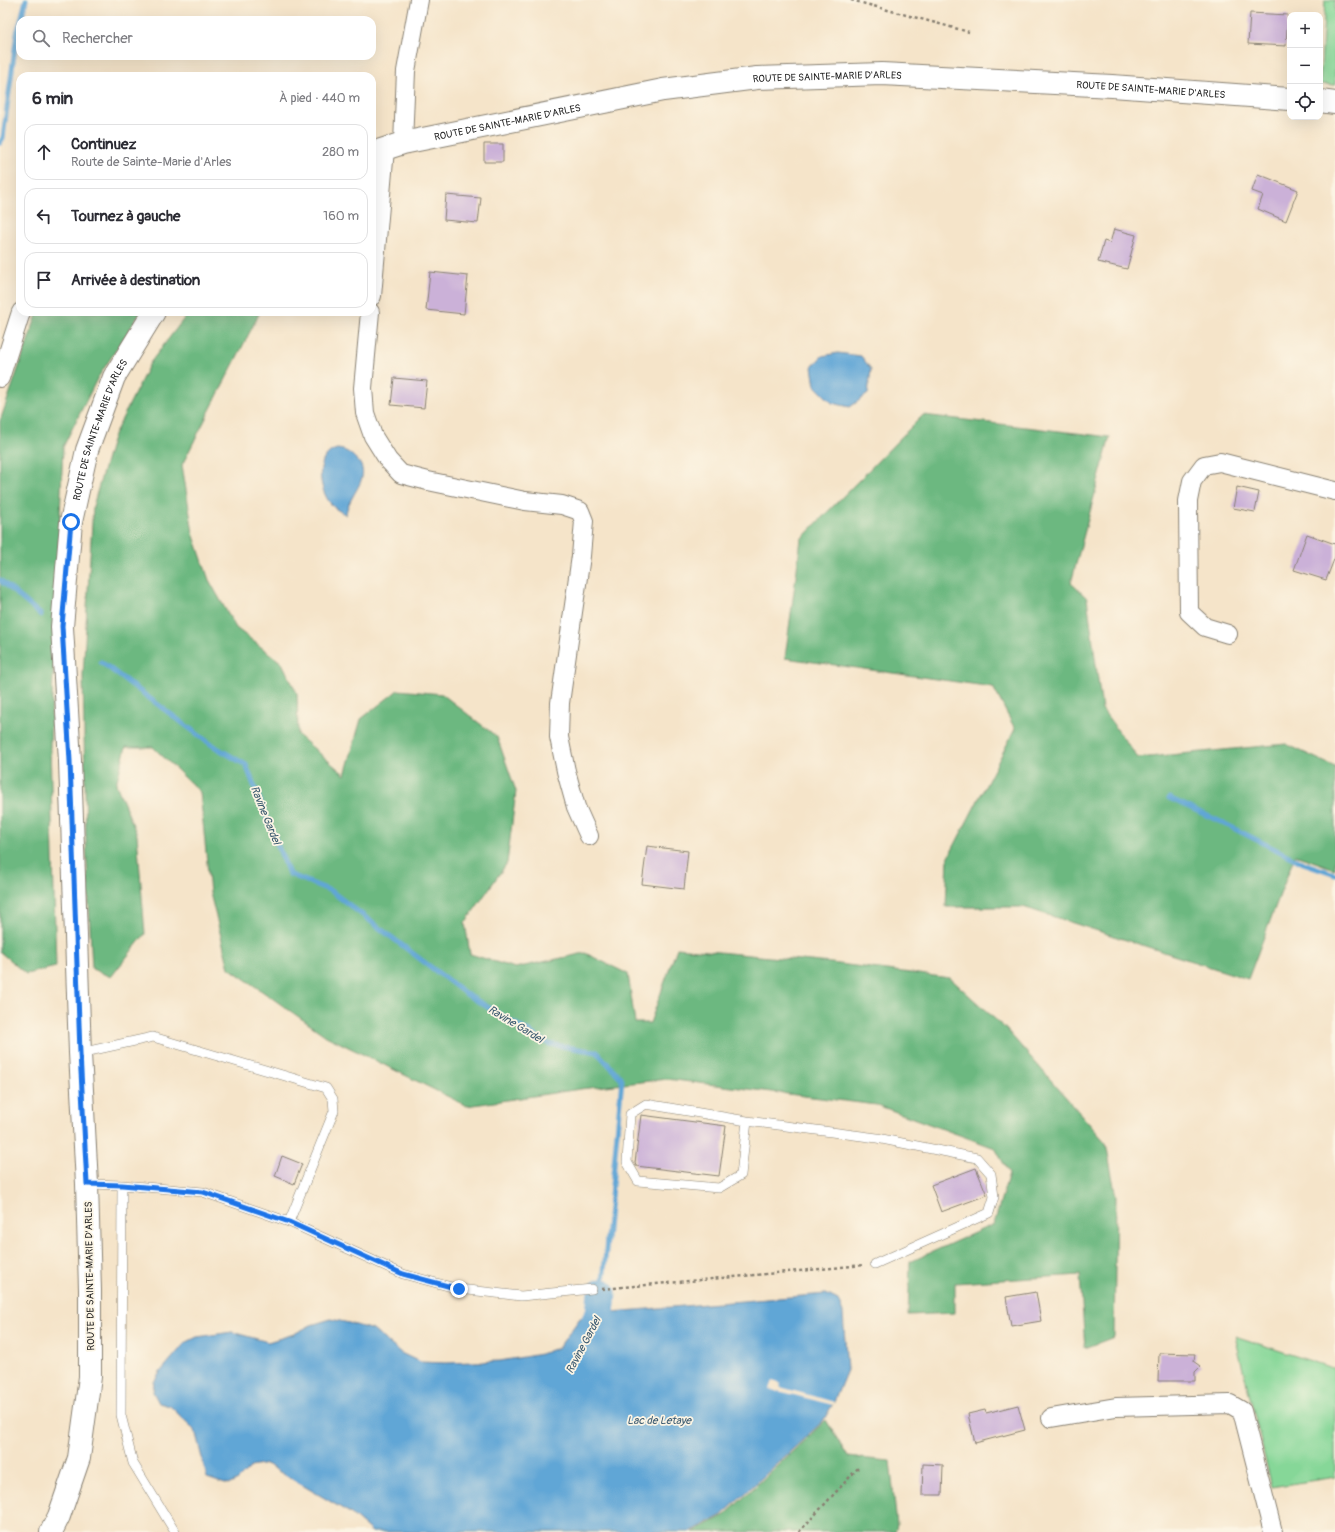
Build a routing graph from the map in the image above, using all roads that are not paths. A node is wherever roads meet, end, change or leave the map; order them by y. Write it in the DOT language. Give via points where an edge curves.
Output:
graph roads {
  1 [pos="420,0"];
  2 [pos="1287,99"];
  3 [pos="1323,102"];
  4 [pos="1335,103"];
  5 [pos="387,148"];
  6 [pos="376,257"];
  7 [pos="20,316"];
  8 [pos="152,316"];
  9 [pos="370,316"];
  10 [pos="0,378"];
  11 [pos="1335,491"];
  12 [pos="1228,634"];
  13 [pos="589,836"];
  14 [pos="80,1053"];
  15 [pos="747,1121"];
  16 [pos="87,1184"];
  17 [pos="122,1185"];
  18 [pos="289,1222"];
  19 [pos="875,1264"];
  20 [pos="592,1289"];
  21 [pos="1051,1418"];
  22 [pos="51,1532"];
  23 [pos="175,1532"];
  24 [pos="1273,1532"];
  1 -- 5 [label="street"];
  2 -- 5 [label="main road, ROUTE DE SAINTE-MARIE D'ARLES" via="1112,86 882,74 757,78 663,90"];
  3 -- 4 [label="main road"];
  5 -- 6 [label="street"];
  7 -- 10 [label="street"];
  8 -- 14 [label="main road, ROUTE DE SAINTE-MARIE D'ARLES" via="114,377 87,450 71,522 62,626 70,761"];
  9 -- 13 [label="street" via="363,388 365,413 373,436 388,460 401,474 525,501 562,505 580,511 584,521 581,556 560,704 559,737 576,807"];
  11 -- 12 [label="street" via="1220,462 1204,465 1192,481 1188,501 1189,612 1205,627"];
  14 -- 16 [label="main road, ROUTE DE SAINTE-MARIE D'ARLES"];
  14 -- 18 [label="lane" via="153,1037 326,1088 334,1099 334,1111"];
  15 -- 15 [label="lane" via="741,1175 719,1188 638,1182 626,1162 630,1114 646,1104"];
  15 -- 19 [label="lane" via="877,1138 977,1158 991,1174 994,1197 989,1213"];
  16 -- 17 [label="lane"];
  16 -- 22 [label="main road, ROUTE DE SAINTE-MARIE D'ARLES" via="90,1377 79,1458"];
  17 -- 18 [label="lane" via="203,1192"];
  17 -- 23 [label="lane" via="121,1415 133,1464"];
  18 -- 20 [label="lane" via="403,1274 459,1289 521,1296"];
  21 -- 24 [label="street" via="1116,1407 1230,1404 1242,1412"];
}
